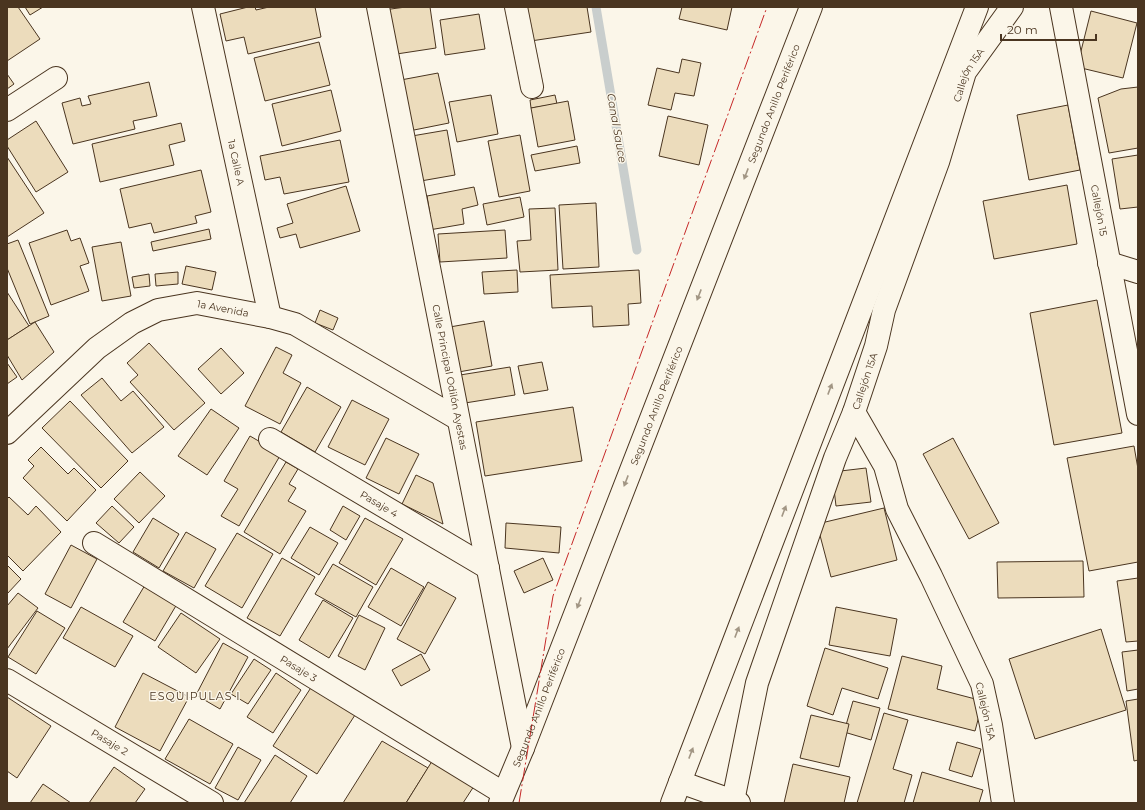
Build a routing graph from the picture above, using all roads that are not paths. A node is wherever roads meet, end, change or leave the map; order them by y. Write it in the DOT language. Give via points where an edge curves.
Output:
graph roads {
  1 [pos="203,7"];
  2 [pos="378,7"];
  3 [pos="516,7"];
  4 [pos="811,7"];
  5 [pos="977,7"];
  6 [pos="1012,7"];
  7 [pos="1061,7"];
  8 [pos="56,78"];
  9 [pos="532,87"];
  10 [pos="7,110"];
  11 [pos="1109,263"];
  12 [pos="1138,272"];
  13 [pos="270,317"];
  14 [pos="854,412"];
  15 [pos="1138,414"];
  16 [pos="458,419"];
  17 [pos="7,433"];
  18 [pos="270,439"];
  19 [pos="94,543"];
  20 [pos="488,568"];
  21 [pos="7,680"];
  22 [pos="523,748"];
  23 [pos="680,782"];
  24 [pos="502,798"];
  25 [pos="736,802"];
  26 [pos="212,803"];
  27 [pos="672,803"];
  28 [pos="1003,803"];
  1 -- 13 [label="main road, 1a Calle A"];
  2 -- 16 [label="main road, Calle Principal Odilón Ayestas"];
  3 -- 9 [label="main road"];
  4 -- 22 [label="main road, Segundo Anillo Periférico, one-way"];
  23 -- 5 [label="main road, one-way"];
  6 -- 14 [label="main road, Callejón 15A" via="965,72 938,162 884,310 876,346"];
  7 -- 11 [label="main road, Callejón 15"];
  8 -- 10 [label="main road"];
  11 -- 12 [label="main road"];
  11 -- 15 [label="main road, Callejón 15"];
  13 -- 16 [label="main road, 1a Avenida" via="295,324"];
  13 -- 17 [label="main road, 1a Avenida" via="197,303 158,310 132,323 97,348"];
  14 -- 25 [label="main road" via="835,458 757,683"];
  14 -- 28 [label="main road, Callejón 15A" via="885,466 898,509 982,684"];
  16 -- 20 [label="main road, Calle Principal Odilón Ayestas"];
  18 -- 20 [label="main road, Pasaje 4"];
  19 -- 24 [label="main road, Pasaje 3"];
  20 -- 22 [label="main road, Calle Principal Odilón Ayestas"];
  21 -- 26 [label="main road, Pasaje 2"];
  22 -- 24 [label="main road, Segundo Anillo Periférico"];
  23 -- 25 [label="main road"];
  23 -- 27 [label="main road"];
}
